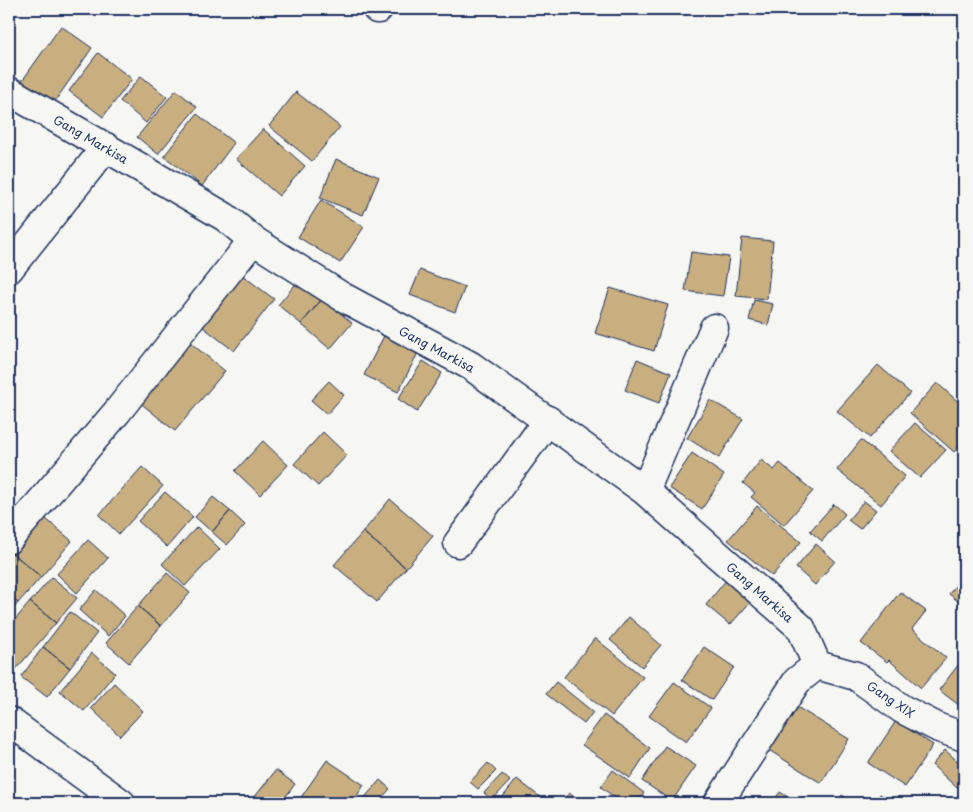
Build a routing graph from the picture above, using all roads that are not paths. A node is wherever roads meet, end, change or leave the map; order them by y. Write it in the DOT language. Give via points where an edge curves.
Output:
graph roads {
  1 [pos="9,91"];
  2 [pos="106,147"];
  3 [pos="253,240"];
  4 [pos="9,269"];
  5 [pos="714,328"];
  6 [pos="548,420"];
  7 [pos="645,491"];
  8 [pos="9,539"];
  9 [pos="458,543"];
  10 [pos="817,665"];
  11 [pos="9,721"];
  12 [pos="964,737"];
  13 [pos="121,803"];
  14 [pos="718,803"];
  1 -- 2 [label="street, Gang Markisa"];
  2 -- 3 [label="street, Gang Markisa" via="225,217"];
  2 -- 4 [label="street"];
  3 -- 6 [label="street, Gang Markisa" via="341,296 471,366"];
  3 -- 8 [label="street" via="117,412"];
  5 -- 7 [label="street"];
  6 -- 7 [label="street, Gang Markisa"];
  6 -- 9 [label="street"];
  7 -- 10 [label="street, Gang Markisa" via="801,628"];
  10 -- 12 [label="street, Gang XIX" via="856,676 902,709"];
  10 -- 14 [label="street" via="797,681"];
  11 -- 13 [label="street"];
}
